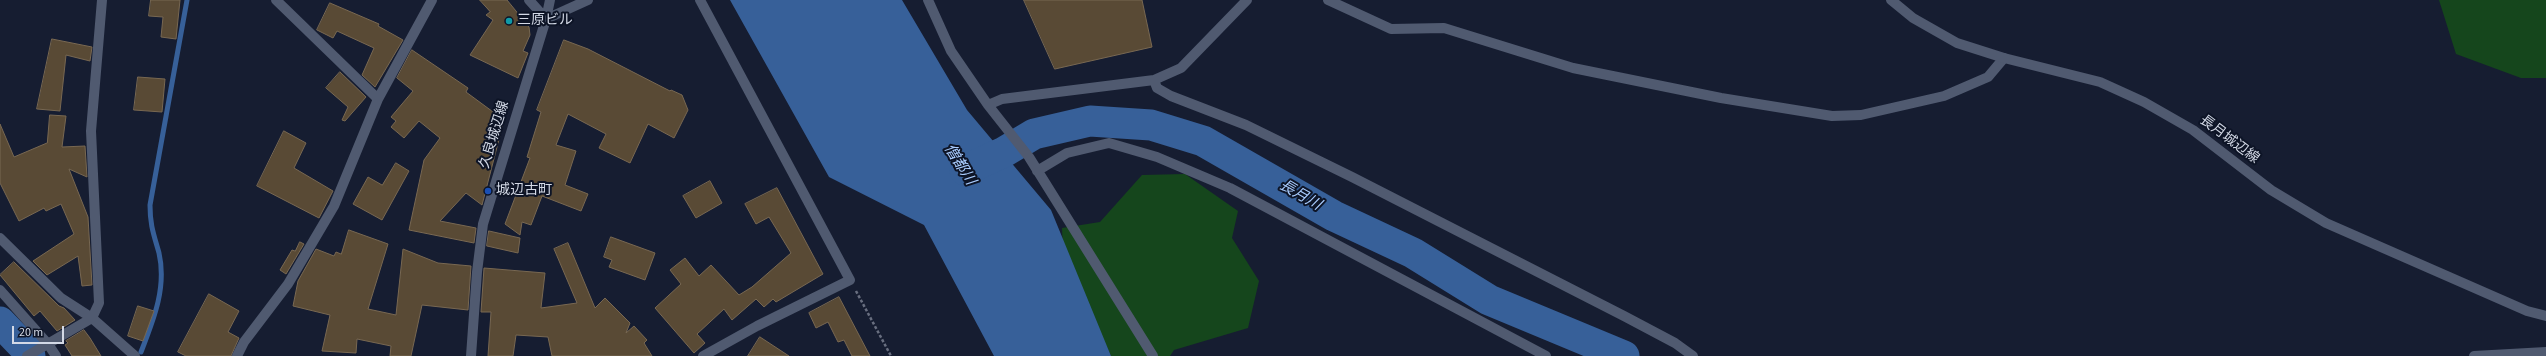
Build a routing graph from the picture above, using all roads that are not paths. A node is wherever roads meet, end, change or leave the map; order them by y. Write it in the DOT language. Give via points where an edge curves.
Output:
graph roads {
  1 [pos="102,0"];
  2 [pos="276,0"];
  3 [pos="432,0"];
  4 [pos="529,0"];
  5 [pos="550,0"];
  6 [pos="588,0"];
  7 [pos="700,0"];
  8 [pos="928,0"];
  9 [pos="1247,0"];
  10 [pos="1328,0"];
  11 [pos="1891,0"];
  12 [pos="546,19"];
  13 [pos="2004,58"];
  14 [pos="1154,80"];
  15 [pos="378,99"];
  16 [pos="988,105"];
  17 [pos="1037,171"];
  18 [pos="0,238"];
  19 [pos="0,290"];
  20 [pos="2546,316"];
  21 [pos="92,318"];
  22 [pos="48,344"];
  23 [pos="2546,352"];
  24 [pos="134,355"];
  25 [pos="27,356"];
  26 [pos="56,356"];
  27 [pos="237,356"];
  28 [pos="472,356"];
  29 [pos="703,356"];
  30 [pos="1153,356"];
  31 [pos="1546,356"];
  32 [pos="1693,356"];
  33 [pos="2474,356"];
  1 -- 21 [label="street" via="91,131 99,303"];
  2 -- 15 [label="street"];
  3 -- 15 [label="street"];
  4 -- 12 [label="street"];
  5 -- 12 [label="street, 久良城辺線"];
  6 -- 12 [label="street"];
  7 -- 29 [label="street" via="850,280"];
  8 -- 16 [label="street" via="951,51"];
  9 -- 14 [label="street" via="1182,68"];
  10 -- 13 [label="street" via="1391,29 1444,28 1573,68 1721,98 1832,116 1861,115 1944,96 1988,77"];
  11 -- 13 [label="street, 長月城辺線" via="1913,18 1957,43"];
  12 -- 28 [label="street, 久良城辺線" via="483,224"];
  13 -- 20 [label="street, 長月城辺線" via="2100,82 2144,102 2194,130 2272,190 2326,223 2527,311"];
  14 -- 16 [label="street" via="1002,99"];
  14 -- 32 [label="street" via="1157,88 1171,96 1246,125 1352,177 1617,312 1675,343"];
  15 -- 27 [label="street" via="334,206 288,284 244,342"];
  16 -- 17 [label="street"];
  17 -- 30 [label="street"];
  17 -- 31 [label="street" via="1067,153 1109,143 1157,157 1230,188"];
  18 -- 21 [label="street" via="61,298"];
  19 -- 22 [label="street"];
  21 -- 22 [label="street"];
  21 -- 24 [label="street"];
  22 -- 25 [label="street"];
  22 -- 26 [label="street"];
  23 -- 33 [label="street"];
}
